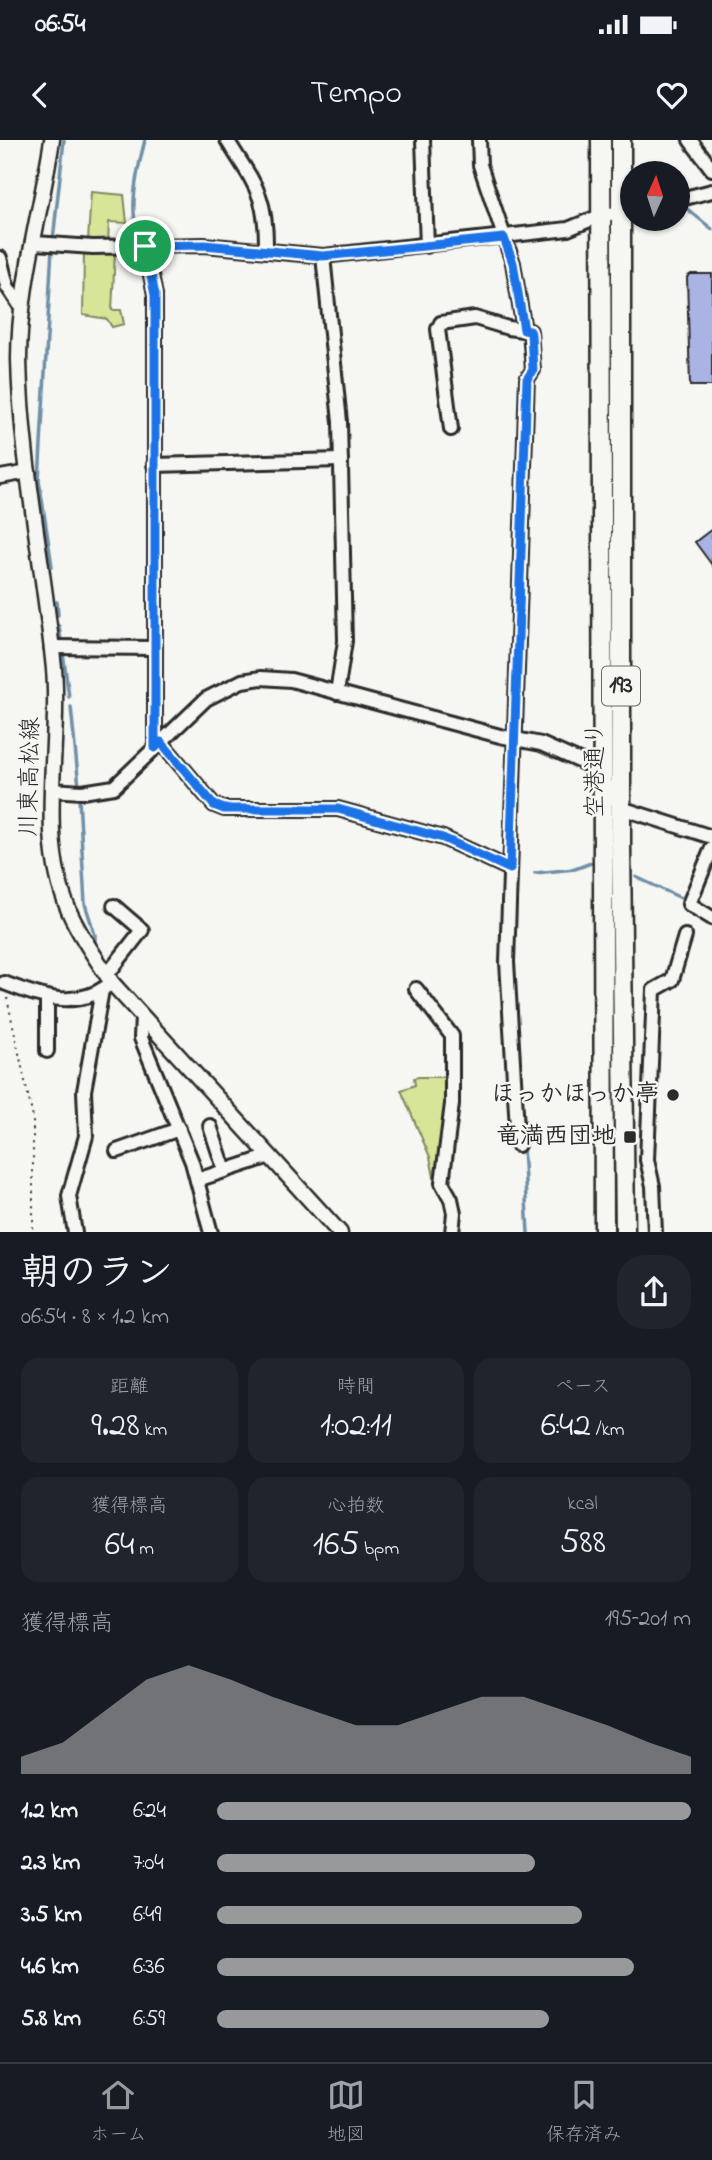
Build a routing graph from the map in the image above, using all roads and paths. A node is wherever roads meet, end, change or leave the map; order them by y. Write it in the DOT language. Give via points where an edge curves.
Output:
graph roads {
  1 [pos="52,140"];
  2 [pos="227,140"];
  3 [pos="423,140"];
  4 [pos="479,140"];
  5 [pos="601,140"];
  6 [pos="621,140"];
  7 [pos="690,140"];
  8 [pos="622,161"];
  9 [pos="712,169"];
  10 [pos="712,191"];
  11 [pos="690,197"];
  12 [pos="620,213"];
  13 [pos="601,215"];
  14 [pos="626,231"];
  15 [pos="504,238"];
  16 [pos="35,243"];
  17 [pos="145,246"];
  18 [pos="426,246"];
  19 [pos="266,251"];
  20 [pos="323,256"];
  21 [pos="0,258"];
  22 [pos="22,307"];
  23 [pos="524,330"];
  24 [pos="451,429"];
  25 [pos="341,460"];
  26 [pos="154,465"];
  27 [pos="29,472"];
  28 [pos="0,477"];
  29 [pos="51,647"];
  30 [pos="155,648"];
  31 [pos="337,693"];
  32 [pos="516,739"];
  33 [pos="158,745"];
  34 [pos="604,781"];
  35 [pos="52,790"];
  36 [pos="621,808"];
  37 [pos="712,837"];
  38 [pos="712,848"];
  39 [pos="510,869"];
  40 [pos="114,906"];
  41 [pos="712,918"];
  42 [pos="685,936"];
  43 [pos="4,983"];
  44 [pos="107,983"];
  45 [pos="416,989"];
  46 [pos="47,998"];
  47 [pos="142,1016"];
  48 [pos="47,1051"];
  49 [pos="210,1126"];
  50 [pos="179,1129"];
  51 [pos="518,1145"];
  52 [pos="117,1151"];
  53 [pos="270,1156"];
  54 [pos="225,1171"];
  55 [pos="197,1180"];
  56 [pos="33,1232"];
  57 [pos="75,1232"];
  58 [pos="211,1232"];
  59 [pos="339,1232"];
  60 [pos="452,1232"];
  61 [pos="604,1232"];
  62 [pos="625,1232"];
  63 [pos="655,1232"];
  1 -- 16 [label="main road, 川東高松線"];
  2 -- 19 [label="street" via="259,189 267,225"];
  3 -- 18 [label="street"];
  4 -- 15 [label="street" via="480,165"];
  5 -- 13 [label="highway, 空港通り / 193"];
  6 -- 8 [label="highway, 空港通り / 193"];
  7 -- 9 [label="street"];
  10 -- 11 [label="street"];
  12 -- 13 [label="street"];
  13 -- 15 [label="street" via="568,229"];
  13 -- 34 [label="highway, 空港通り / 193"];
  14 -- 36 [label="highway, 空港通り / 193"];
  15 -- 18 [label="street"];
  15 -- 23 [label="street"];
  16 -- 17 [label="street"];
  16 -- 22 [label="main road, 川東高松線"];
  17 -- 19 [label="street"];
  17 -- 26 [label="street" via="155,295"];
  18 -- 20 [label="street"];
  19 -- 20 [label="street"];
  20 -- 25 [label="street"];
  21 -- 22 [label="street" via="7,286"];
  22 -- 27 [label="main road, 川東高松線" via="20,371"];
  23 -- 24 [label="street" via="475,318 441,323 438,329"];
  23 -- 32 [label="street" via="531,334 533,370 527,379"];
  25 -- 26 [label="street"];
  25 -- 31 [label="street" via="345,640"];
  26 -- 30 [label="street"];
  27 -- 28 [label="street"];
  27 -- 29 [label="main road, 川東高松線"];
  29 -- 30 [label="street"];
  29 -- 35 [label="main road, 川東高松線"];
  30 -- 33 [label="street"];
  31 -- 32 [label="street"];
  31 -- 33 [label="street" via="291,680 242,681 206,699"];
  32 -- 34 [label="street" via="564,753 586,764"];
  32 -- 39 [label="street"];
  33 -- 35 [label="street" via="114,787"];
  33 -- 39 [label="street" via="214,805 224,809 338,809 443,838"];
  34 -- 36 [label="street"];
  34 -- 61 [label="highway, 空港通り / 193"];
  35 -- 44 [label="main road, 川東高松線" via="51,837 58,875 68,909"];
  36 -- 37 [label="street"];
  36 -- 62 [label="highway, 空港通り / 193"];
  38 -- 41 [label="street" via="690,904"];
  39 -- 51 [label="street" via="507,962"];
  40 -- 44 [label="street" via="142,930"];
  42 -- 63 [label="street" via="672,980 654,990 647,1160"];
  43 -- 46 [label="street"];
  43 -- 56 [label="path" via="33,1118"];
  44 -- 46 [label="street" via="85,998"];
  44 -- 47 [label="main road, 川東高松線"];
  44 -- 57 [label="street" via="84,1091 86,1136 69,1196"];
  45 -- 60 [label="street" via="452,1036 452,1104 442,1183 454,1213"];
  46 -- 48 [label="street"];
  47 -- 50 [label="street" via="141,1038"];
  47 -- 53 [label="main road, 川東高松線"];
  49 -- 54 [label="street"];
  50 -- 52 [label="street"];
  50 -- 55 [label="street"];
  53 -- 54 [label="street"];
  53 -- 59 [label="main road, 川東高松線"];
  54 -- 55 [label="street"];
  55 -- 58 [label="street"];
}
